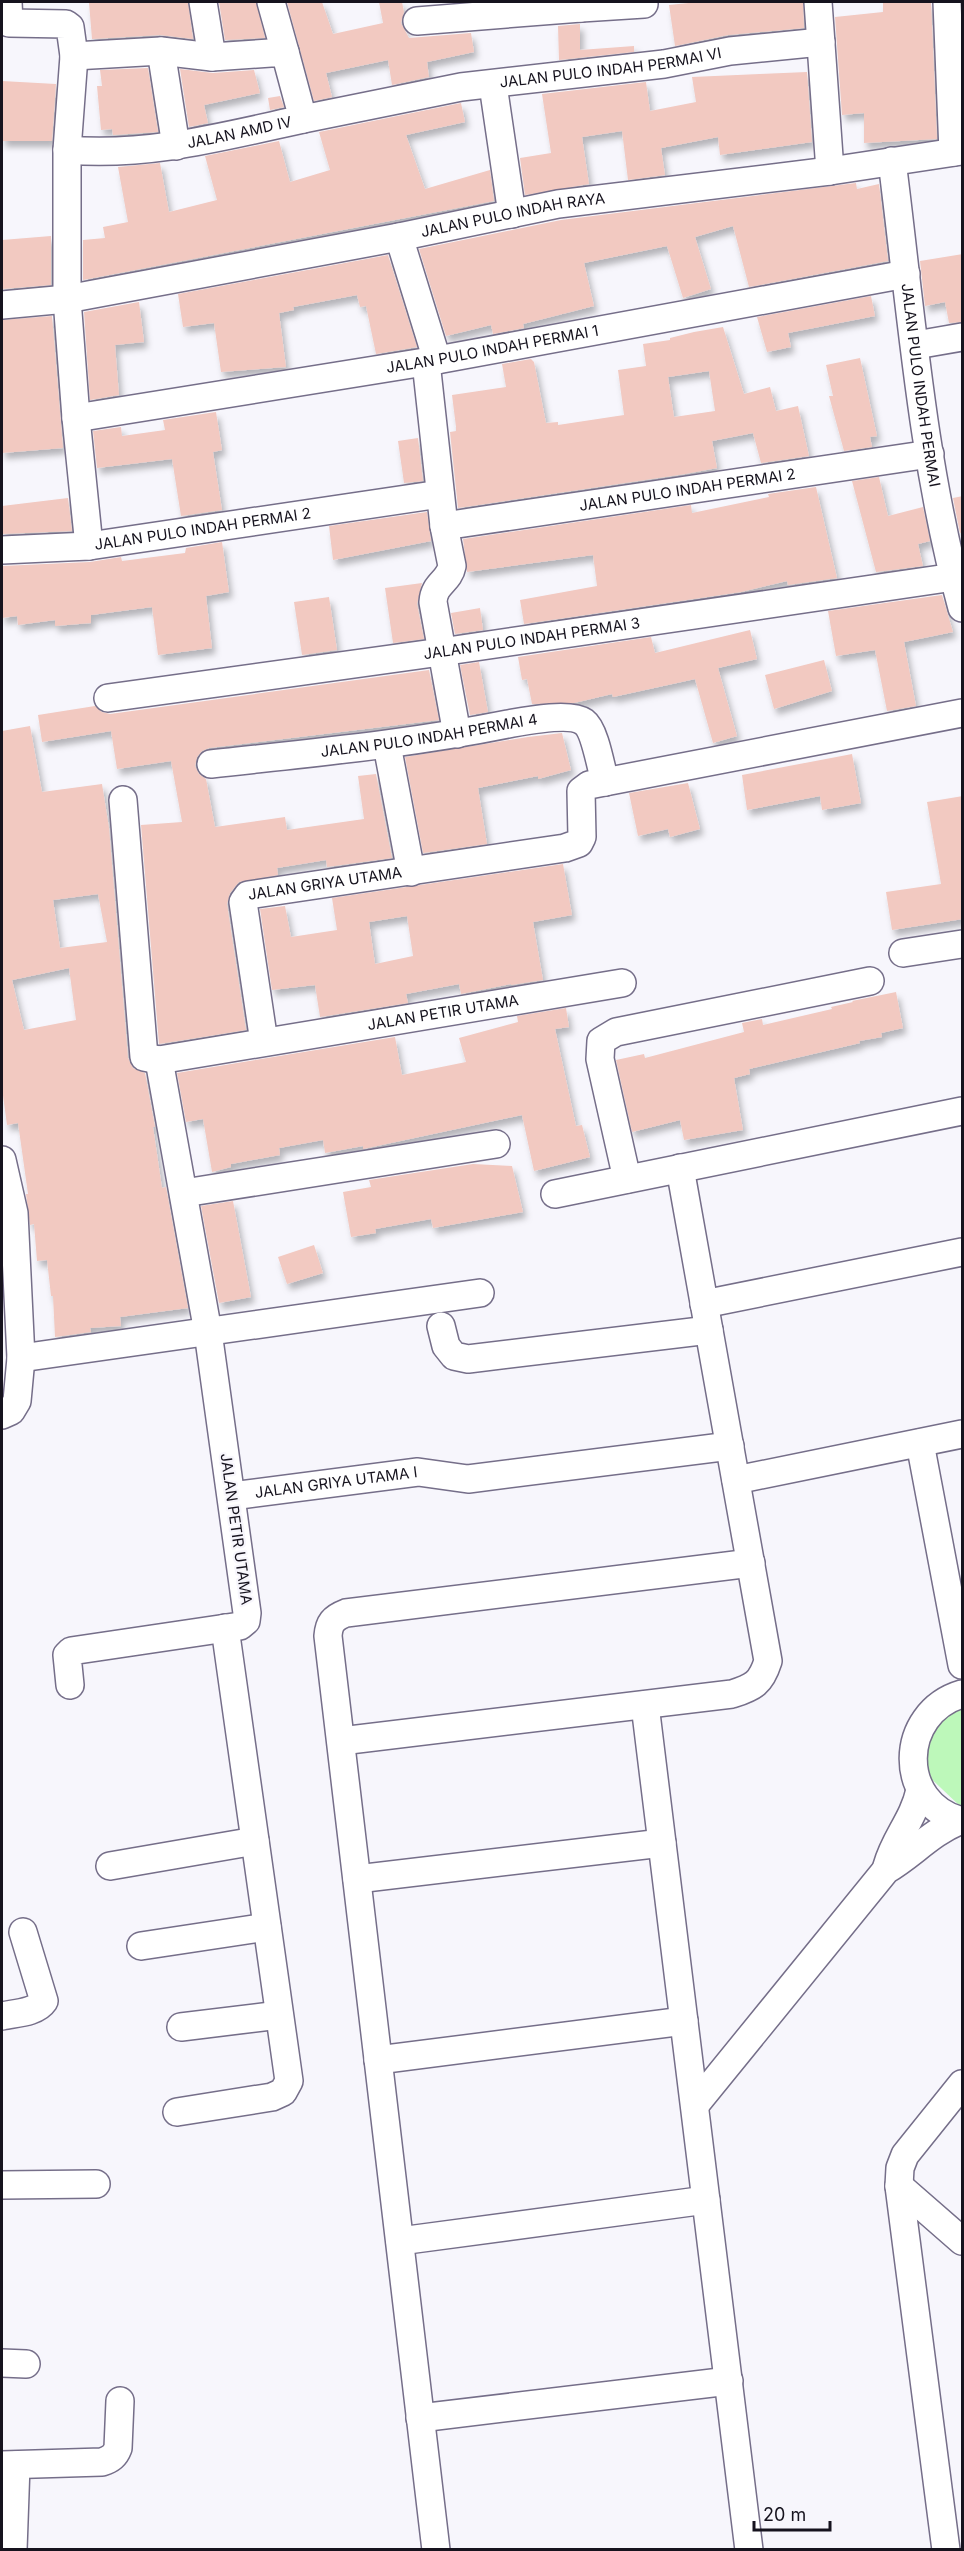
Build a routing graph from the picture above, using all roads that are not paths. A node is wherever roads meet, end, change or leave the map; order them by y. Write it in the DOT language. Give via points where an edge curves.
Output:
graph roads {
  1 [pos="203,2"];
  2 [pos="272,2"];
  3 [pos="818,2"];
  4 [pos="947,2"];
  5 [pos="644,4"];
  6 [pos="581,5"];
  7 [pos="6,17"];
  8 [pos="417,21"];
  9 [pos="821,42"];
  10 [pos="161,51"];
  11 [pos="285,52"];
  12 [pos="74,56"];
  13 [pos="212,57"];
  14 [pos="493,85"];
  15 [pos="303,119"];
  16 [pos="176,146"];
  17 [pos="68,150"];
  18 [pos="958,152"];
  19 [pos="891,160"];
  20 [pos="830,171"];
  21 [pos="512,214"];
  22 [pos="399,237"];
  23 [pos="906,274"];
  24 [pos="68,299"];
  25 [pos="2,305"];
  26 [pos="963,337"];
  27 [pos="916,345"];
  28 [pos="431,361"];
  29 [pos="76,418"];
  30 [pos="930,454"];
  31 [pos="440,494"];
  32 [pos="444,525"];
  33 [pos="952,529"];
  34 [pos="89,546"];
  35 [pos="2,550"];
  36 [pos="954,577"];
  37 [pos="963,608"];
  38 [pos="441,652"];
  39 [pos="108,698"];
  40 [pos="963,713"];
  41 [pos="457,734"];
  42 [pos="387,745"];
  43 [pos="211,764"];
  44 [pos="605,782"];
  45 [pos="123,800"];
  46 [pos="411,872"];
  47 [pos="963,944"];
  48 [pos="903,953"];
  49 [pos="870,981"];
  50 [pos="622,982"];
  51 [pos="264,1042"];
  52 [pos="159,1060"];
  53 [pos="963,1111"];
  54 [pos="496,1144"];
  55 [pos="2,1160"];
  56 [pos="680,1168"];
  57 [pos="627,1179"];
  58 [pos="184,1193"];
  59 [pos="555,1194"];
  60 [pos="963,1252"];
  61 [pos="480,1293"];
  62 [pos="707,1317"];
  63 [pos="441,1326"];
  64 [pos="208,1332"];
  65 [pos="21,1358"];
  66 [pos="2,1415"];
  67 [pos="963,1434"];
  68 [pos="920,1443"];
  69 [pos="730,1446"];
  70 [pos="736,1480"];
  71 [pos="232,1496"];
  72 [pos="751,1563"];
  73 [pos="225,1628"];
  74 [pos="963,1665"];
  75 [pos="70,1685"];
  76 [pos="963,1694"];
  77 [pos="645,1705"];
  78 [pos="341,1742"];
  79 [pos="920,1790"];
  80 [pos="961,1821"];
  81 [pos="255,1841"];
  82 [pos="662,1843"];
  83 [pos="110,1866"];
  84 [pos="886,1870"];
  85 [pos="357,1879"];
  86 [pos="267,1927"];
  87 [pos="23,1932"];
  88 [pos="141,1946"];
  89 [pos="279,2015"];
  90 [pos="2,2016"];
  91 [pos="684,2021"];
  92 [pos="181,2027"];
  93 [pos="378,2060"];
  94 [pos="963,2084"];
  95 [pos="695,2105"];
  96 [pos="177,2112"];
  97 [pos="96,2184"];
  98 [pos="2,2185"];
  99 [pos="899,2186"];
  100 [pos="706,2200"];
  101 [pos="400,2241"];
  102 [pos="963,2241"];
  103 [pos="729,2381"];
  104 [pos="120,2401"];
  105 [pos="420,2418"];
  106 [pos="9,2465"];
  107 [pos="13,2550"];
  108 [pos="436,2550"];
  109 [pos="749,2550"];
  110 [pos="946,2550"];
  1 -- 13 [label="street"];
  2 -- 11 [label="street, JALAN AMD IV"];
  3 -- 9 [label="street"];
  4 -- 18 [label="street"];
  5 -- 6 [label="street"];
  6 -- 8 [label="street"];
  7 -- 12 [label="street" via="69,25"];
  9 -- 14 [label="street, JALAN PULO INDAH PERMAI VI"];
  9 -- 20 [label="street"];
  10 -- 12 [label="street"];
  10 -- 13 [label="street"];
  10 -- 16 [label="street"];
  11 -- 13 [label="street"];
  11 -- 15 [label="street, JALAN AMD IV"];
  12 -- 17 [label="street"];
  14 -- 15 [label="street" via="461,87"];
  14 -- 21 [label="street, JALAN PULO INDAH PERMAI VI"];
  15 -- 16 [label="street, JALAN AMD IV"];
  16 -- 17 [label="street, JALAN AMD IV" via="96,153"];
  17 -- 24 [label="street"];
  18 -- 19 [label="street, JALAN PULO INDAH RAYA"];
  19 -- 20 [label="street, JALAN PULO INDAH RAYA"];
  19 -- 23 [label="street, JALAN PULO INDAH PERMAI"];
  20 -- 21 [label="street, JALAN PULO INDAH RAYA" via="558,204"];
  21 -- 22 [label="street, JALAN PULO INDAH RAYA"];
  22 -- 24 [label="street, JALAN PULO INDAH RAYA"];
  22 -- 28 [label="street"];
  23 -- 27 [label="street, JALAN PULO INDAH PERMAI"];
  23 -- 28 [label="street, JALAN PULO INDAH PERMAI 1"];
  24 -- 25 [label="street, JALAN PULO INDAH RAYA"];
  24 -- 29 [label="street"];
  26 -- 27 [label="street"];
  27 -- 30 [label="street, JALAN PULO INDAH PERMAI"];
  28 -- 29 [label="street, JALAN PULO INDAH PERMAI 1"];
  28 -- 31 [label="street"];
  29 -- 34 [label="street"];
  30 -- 32 [label="street, JALAN PULO INDAH PERMAI 2"];
  30 -- 33 [label="street, JALAN PULO INDAH PERMAI"];
  31 -- 32 [label="street"];
  31 -- 34 [label="street, JALAN PULO INDAH PERMAI 2"];
  32 -- 38 [label="street" via="451,571 433,595"];
  33 -- 36 [label="street, JALAN PULO INDAH PERMAI"];
  34 -- 35 [label="street, JALAN PULO INDAH PERMAI 2"];
  36 -- 37 [label="street, JALAN PULO INDAH PERMAI"];
  36 -- 38 [label="street, JALAN PULO INDAH PERMAI 3"];
  38 -- 39 [label="street, JALAN PULO INDAH PERMAI 3"];
  38 -- 41 [label="street"];
  40 -- 44 [label="street"];
  41 -- 42 [label="street, JALAN PULO INDAH PERMAI 4"];
  41 -- 44 [label="street, JALAN PULO INDAH PERMAI 4" via="526,720 576,718 585,722 592,734"];
  42 -- 43 [label="street, JALAN PULO INDAH PERMAI 4"];
  42 -- 46 [label="street"];
  44 -- 46 [label="street" via="580,791 582,837 574,846"];
  45 -- 52 [label="street" via="144,1057"];
  46 -- 51 [label="street, JALAN GRIYA UTAMA" via="248,895 243,902"];
  47 -- 48 [label="street"];
  49 -- 57 [label="street" via="616,1032 601,1041 600,1059"];
  50 -- 51 [label="street, JALAN PETIR UTAMA"];
  51 -- 52 [label="street, JALAN PETIR UTAMA"];
  52 -- 58 [label="street, JALAN PETIR UTAMA"];
  53 -- 56 [label="street"];
  54 -- 58 [label="street"];
  55 -- 65 [label="street" via="14,1213"];
  56 -- 57 [label="street"];
  56 -- 62 [label="street"];
  57 -- 59 [label="street"];
  58 -- 64 [label="street, JALAN PETIR UTAMA"];
  60 -- 62 [label="street"];
  61 -- 64 [label="street"];
  62 -- 63 [label="street" via="468,1359 454,1356 446,1346"];
  62 -- 69 [label="street"];
  64 -- 65 [label="street"];
  64 -- 71 [label="street, JALAN PETIR UTAMA"];
  65 -- 66 [label="street" via="17,1401 11,1411"];
  67 -- 68 [label="street"];
  68 -- 70 [label="street"];
  68 -- 74 [label="street"];
  69 -- 70 [label="street"];
  69 -- 71 [label="street, JALAN GRIYA UTAMA I" via="468,1479 418,1472"];
  70 -- 72 [label="street"];
  71 -- 73 [label="street, JALAN PETIR UTAMA" via="247,1613 240,1626"];
  72 -- 77 [label="street" via="768,1661 763,1677 750,1689 732,1694"];
  72 -- 78 [label="street" via="336,1617 329,1624 328,1636"];
  73 -- 75 [label="street, JALAN PETIR UTAMA" via="71,1651 67,1655"];
  73 -- 81 [label="street"];
  76 -- 79 [label="street" via="939,1705 919,1729 913,1760"];
  77 -- 78 [label="street"];
  77 -- 82 [label="street"];
  78 -- 85 [label="street"];
  79 -- 80 [label="street" via="937,1809"];
  79 -- 84 [label="street" via="911,1820 891,1851"];
  80 -- 84 [label="street" via="930,1836"];
  81 -- 83 [label="street"];
  81 -- 86 [label="street"];
  82 -- 85 [label="street"];
  82 -- 91 [label="street"];
  84 -- 95 [label="street"];
  85 -- 93 [label="street"];
  86 -- 88 [label="street"];
  86 -- 89 [label="street"];
  87 -- 90 [label="street" via="44,2001 33,2010"];
  89 -- 92 [label="street"];
  89 -- 96 [label="street" via="289,2081 283,2092"];
  91 -- 93 [label="street"];
  91 -- 95 [label="street"];
  93 -- 101 [label="street"];
  94 -- 99 [label="street" via="905,2155"];
  95 -- 100 [label="street"];
  97 -- 98 [label="street"];
  99 -- 102 [label="street"];
  99 -- 110 [label="street"];
  100 -- 101 [label="street"];
  100 -- 103 [label="street"];
  101 -- 105 [label="street"];
  103 -- 105 [label="street"];
  103 -- 109 [label="street"];
  104 -- 106 [label="street" via="118,2448 110,2459"];
  105 -- 108 [label="street"];
  106 -- 107 [label="street"];
}
